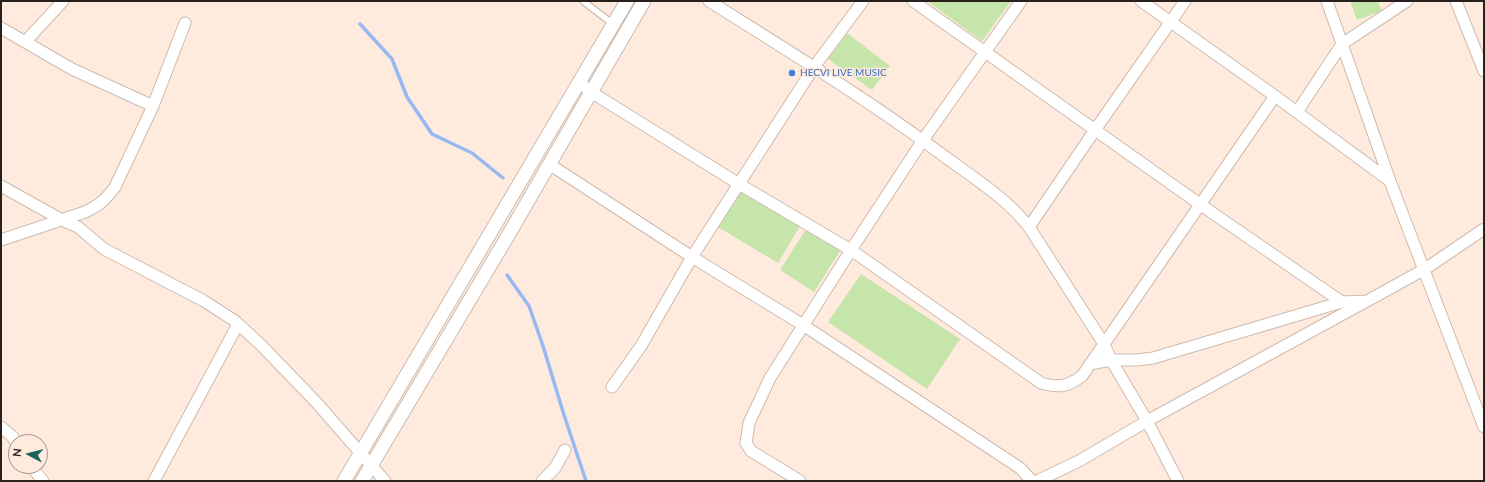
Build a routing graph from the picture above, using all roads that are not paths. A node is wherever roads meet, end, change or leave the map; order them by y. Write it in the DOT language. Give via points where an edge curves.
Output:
graph roads {
  1 [pos="63,1"];
  2 [pos="583,1"];
  3 [pos="627,1"];
  4 [pos="644,1"];
  5 [pos="709,1"];
  6 [pos="862,1"];
  7 [pos="913,1"];
  8 [pos="1020,1"];
  9 [pos="1140,1"];
  10 [pos="1185,1"];
  11 [pos="1327,1"];
  12 [pos="1407,1"];
  13 [pos="1456,1"];
  14 [pos="1171,22"];
  15 [pos="185,23"];
  16 [pos="614,24"];
  17 [pos="1,28"];
  18 [pos="25,42"];
  19 [pos="1342,44"];
  20 [pos="985,53"];
  21 [pos="814,67"];
  22 [pos="1484,71"];
  23 [pos="579,82"];
  24 [pos="591,92"];
  25 [pos="1275,96"];
  26 [pos="153,106"];
  27 [pos="1297,112"];
  28 [pos="1095,130"];
  29 [pos="923,140"];
  30 [pos="549,164"];
  31 [pos="1390,180"];
  32 [pos="740,184"];
  33 [pos="1,186"];
  34 [pos="1201,205"];
  35 [pos="62,220"];
  36 [pos="1029,227"];
  37 [pos="1484,229"];
  38 [pos="1,240"];
  39 [pos="850,250"];
  40 [pos="692,257"];
  41 [pos="1425,269"];
  42 [pos="1367,301"];
  43 [pos="1342,302"];
  44 [pos="238,324"];
  45 [pos="803,325"];
  46 [pos="1104,344"];
  47 [pos="1111,360"];
  48 [pos="1090,364"];
  49 [pos="612,387"];
  50 [pos="1146,421"];
  51 [pos="1,427"];
  52 [pos="1484,428"];
  53 [pos="9,434"];
  54 [pos="566,450"];
  55 [pos="360,452"];
  56 [pos="371,464"];
  57 [pos="548,479"];
  58 [pos="154,481"];
  59 [pos="344,481"];
  60 [pos="362,481"];
  61 [pos="385,481"];
  62 [pos="800,481"];
  63 [pos="1032,481"];
  64 [pos="1037,481"];
  65 [pos="1178,481"];
  1 -- 18 [label="street"];
  2 -- 16 [label="lane"];
  3 -- 16 [label="street"];
  4 -- 24 [label="street"];
  5 -- 21 [label="street"];
  6 -- 21 [label="street"];
  7 -- 20 [label="street"];
  8 -- 20 [label="street"];
  9 -- 14 [label="street"];
  10 -- 14 [label="street"];
  11 -- 19 [label="street"];
  12 -- 19 [label="street"];
  13 -- 22 [label="street"];
  14 -- 25 [label="street"];
  14 -- 28 [label="street"];
  15 -- 26 [label="street"];
  16 -- 23 [label="street"];
  17 -- 18 [label="street"];
  18 -- 26 [label="street" via="72,69"];
  19 -- 27 [label="street"];
  19 -- 31 [label="street"];
  20 -- 28 [label="street"];
  20 -- 29 [label="street"];
  21 -- 29 [label="street"];
  21 -- 32 [label="street"];
  23 -- 24 [label="street"];
  23 -- 55 [label="street"];
  24 -- 30 [label="street"];
  24 -- 32 [label="street"];
  25 -- 27 [label="street"];
  25 -- 34 [label="street"];
  26 -- 35 [label="street" via="115,187 98,206"];
  27 -- 31 [label="street"];
  28 -- 34 [label="street"];
  28 -- 36 [label="street"];
  29 -- 36 [label="street" via="1004,200"];
  29 -- 39 [label="street"];
  30 -- 40 [label="street"];
  30 -- 56 [label="street"];
  31 -- 41 [label="street"];
  32 -- 39 [label="street"];
  32 -- 40 [label="street"];
  33 -- 35 [label="street"];
  34 -- 43 [label="street"];
  34 -- 46 [label="street"];
  35 -- 38 [label="street"];
  35 -- 44 [label="street" via="78,227 104,249 204,302"];
  36 -- 46 [label="street"];
  37 -- 41 [label="street"];
  39 -- 45 [label="street"];
  39 -- 48 [label="street" via="1041,383 1060,386 1070,384 1082,376"];
  40 -- 45 [label="street"];
  40 -- 49 [label="street" via="641,346"];
  41 -- 42 [label="street"];
  41 -- 52 [label="street"];
  42 -- 43 [label="street"];
  42 -- 50 [label="street"];
  43 -- 47 [label="street" via="1153,358"];
  44 -- 55 [label="street" via="267,350"];
  44 -- 58 [label="street"];
  45 -- 62 [label="street" via="770,378 749,423 746,443 752,451"];
  45 -- 63 [label="street" via="1020,468"];
  46 -- 47 [label="street"];
  46 -- 48 [label="street"];
  47 -- 48 [label="street"];
  47 -- 50 [label="street"];
  50 -- 64 [label="street" via="1079,461"];
  50 -- 65 [label="street"];
  51 -- 53 [label="street"];
  54 -- 57 [label="street"];
  55 -- 56 [label="street"];
  55 -- 59 [label="street"];
  56 -- 60 [label="street"];
  56 -- 61 [label="street"];
}
